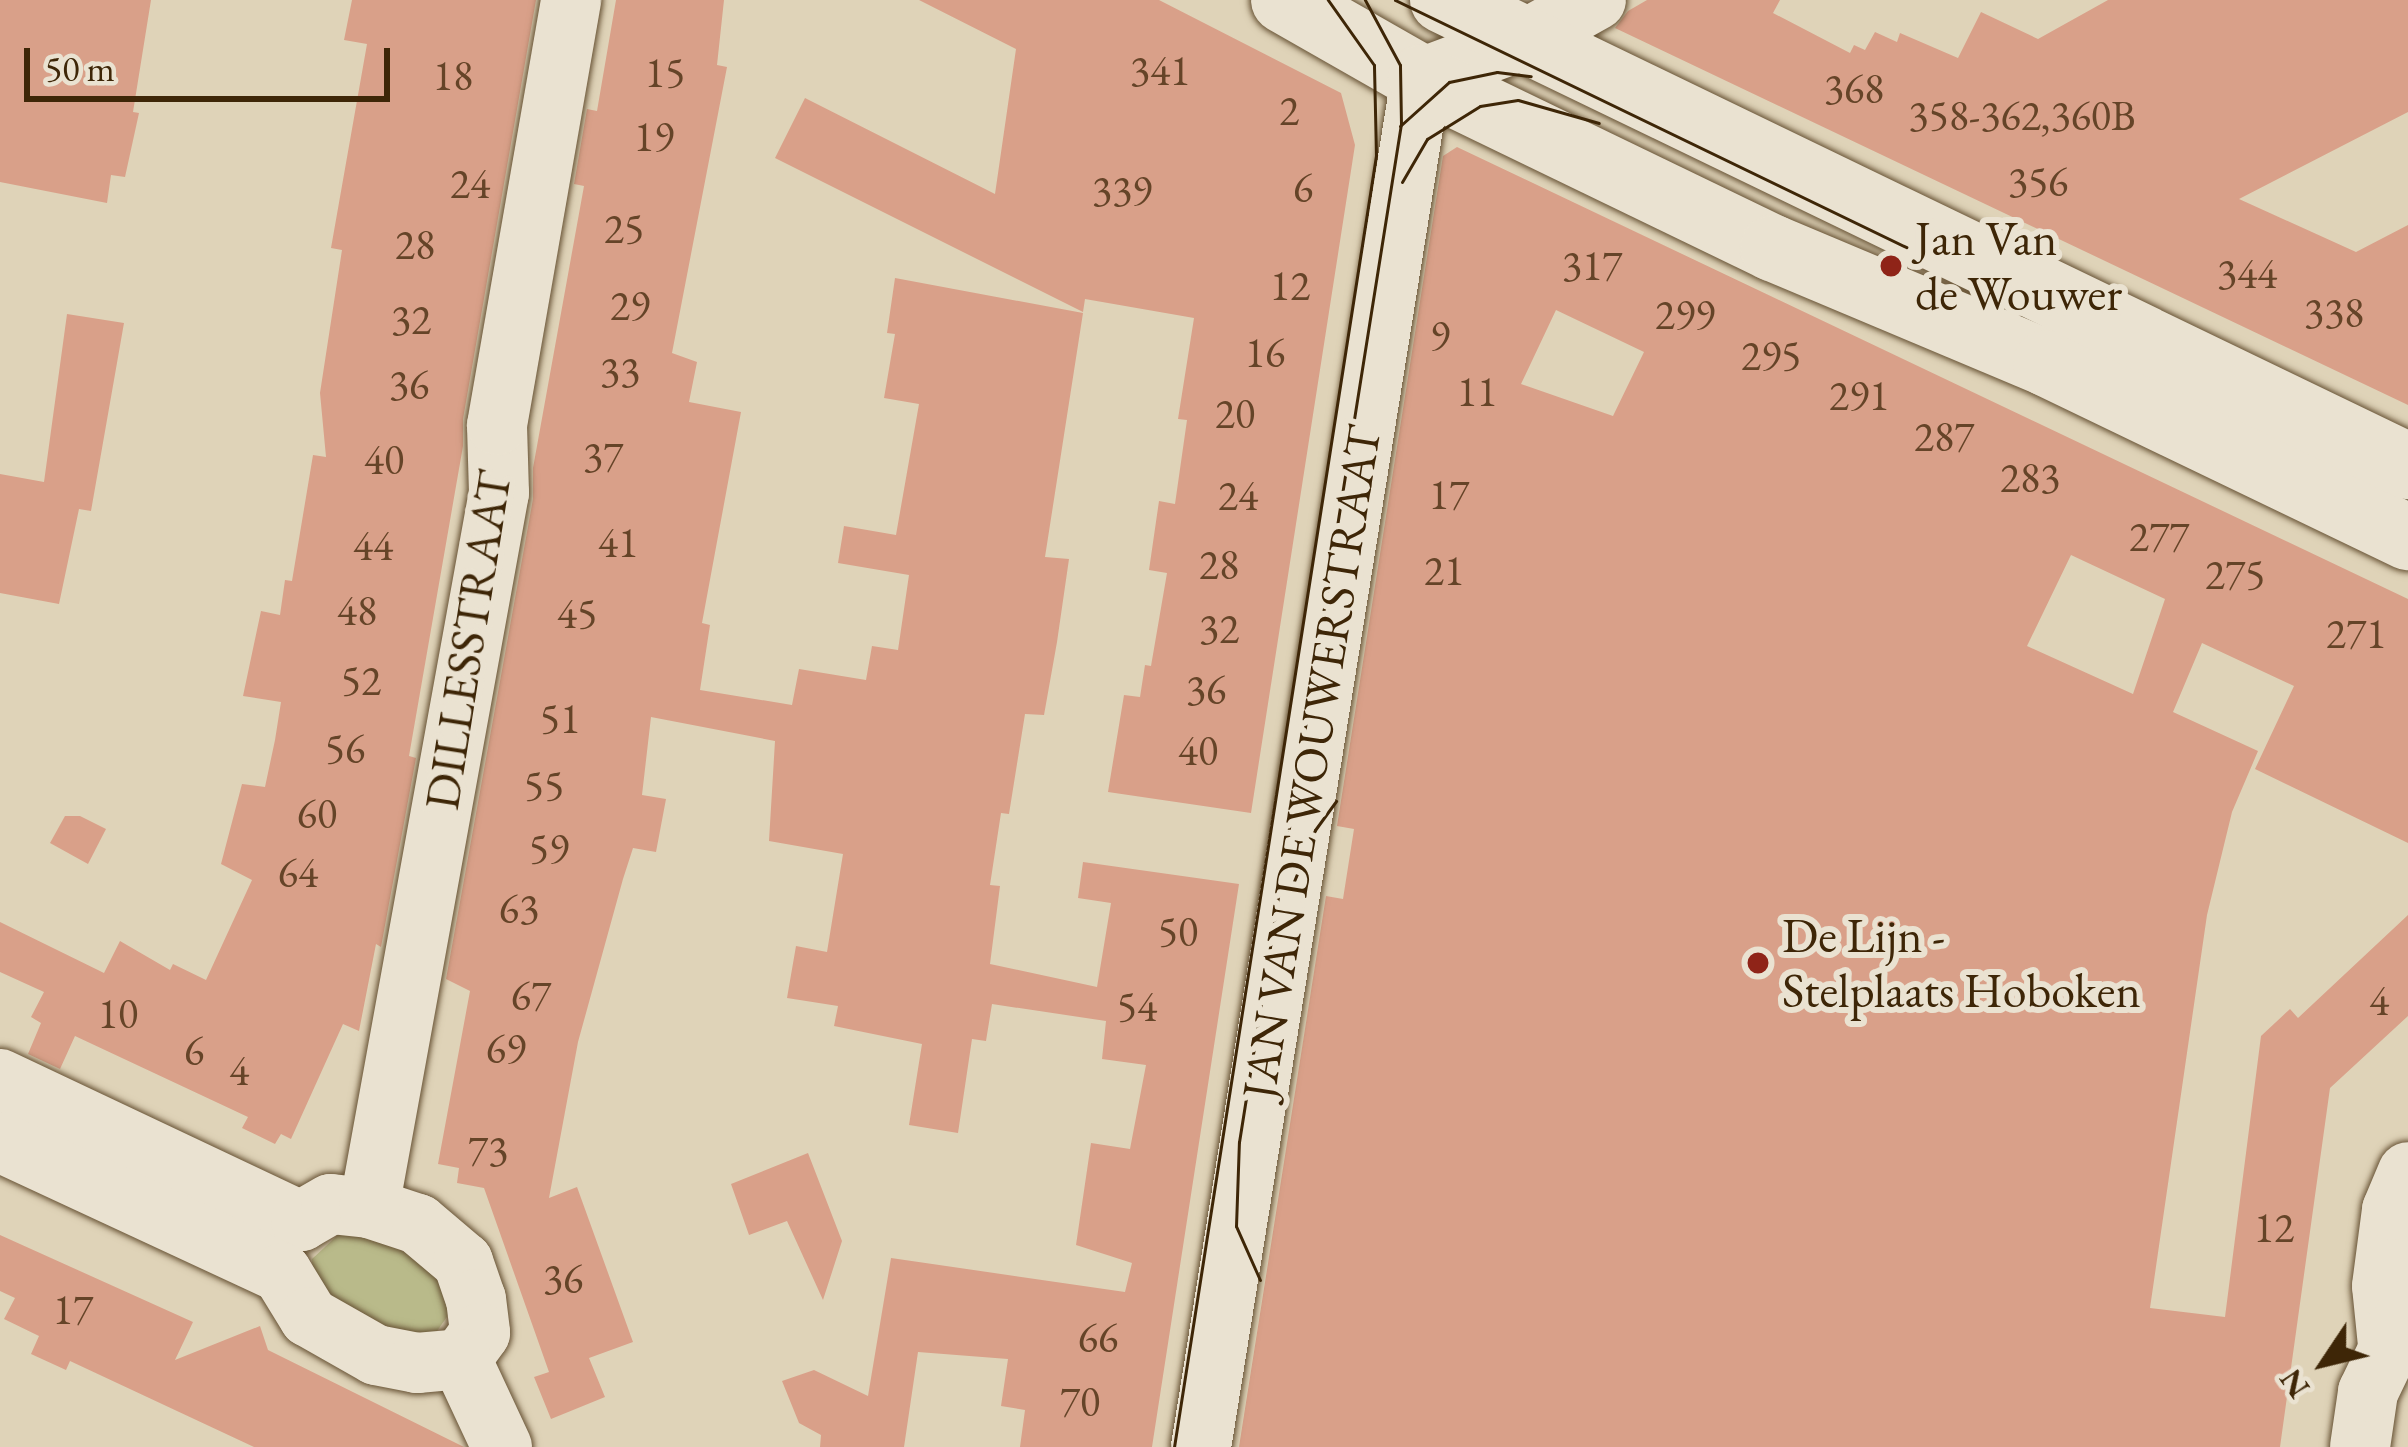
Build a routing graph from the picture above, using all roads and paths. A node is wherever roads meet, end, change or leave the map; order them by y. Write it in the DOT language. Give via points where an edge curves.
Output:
graph roads {
  1 [pos="571,0"];
  2 [pos="1284,0"];
  3 [pos="1443,0"];
  4 [pos="1596,0"];
  5 [pos="1526,39"];
  6 [pos="1421,78"];
  7 [pos="2408,466"];
  8 [pos="2408,537"];
  9 [pos="1,1085"];
  10 [pos="0,1142"];
  11 [pos="2408,1172"];
  12 [pos="369,1208"];
  13 [pos="291,1247"];
  14 [pos="2398,1327"];
  15 [pos="461,1359"];
  16 [pos="502,1447"];
  17 [pos="1201,1447"];
  18 [pos="2360,1447"];
  1 -- 12 [label="street, DILLESSTRAAT" via="497,424 499,494"];
  2 -- 6 [label="street"];
  3 -- 5 [label="street"];
  4 -- 5 [label="street"];
  5 -- 6 [label="street"];
  5 -- 7 [label="street"];
  6 -- 8 [label="street"];
  6 -- 17 [label="street, JAN VAN DE WOUWERSTRAAT"];
  9 -- 13 [label="street"];
  10 -- 13 [label="street"];
  11 -- 14 [label="street" via="2392,1210 2382,1286"];
  12 -- 13 [label="street" via="332,1204"];
  12 -- 15 [label="street" via="418,1224 463,1262 480,1333"];
  13 -- 15 [label="street" via="309,1317 376,1355 417,1364"];
  14 -- 18 [label="street" via="2368,1392"];
  15 -- 16 [label="street"];
}
